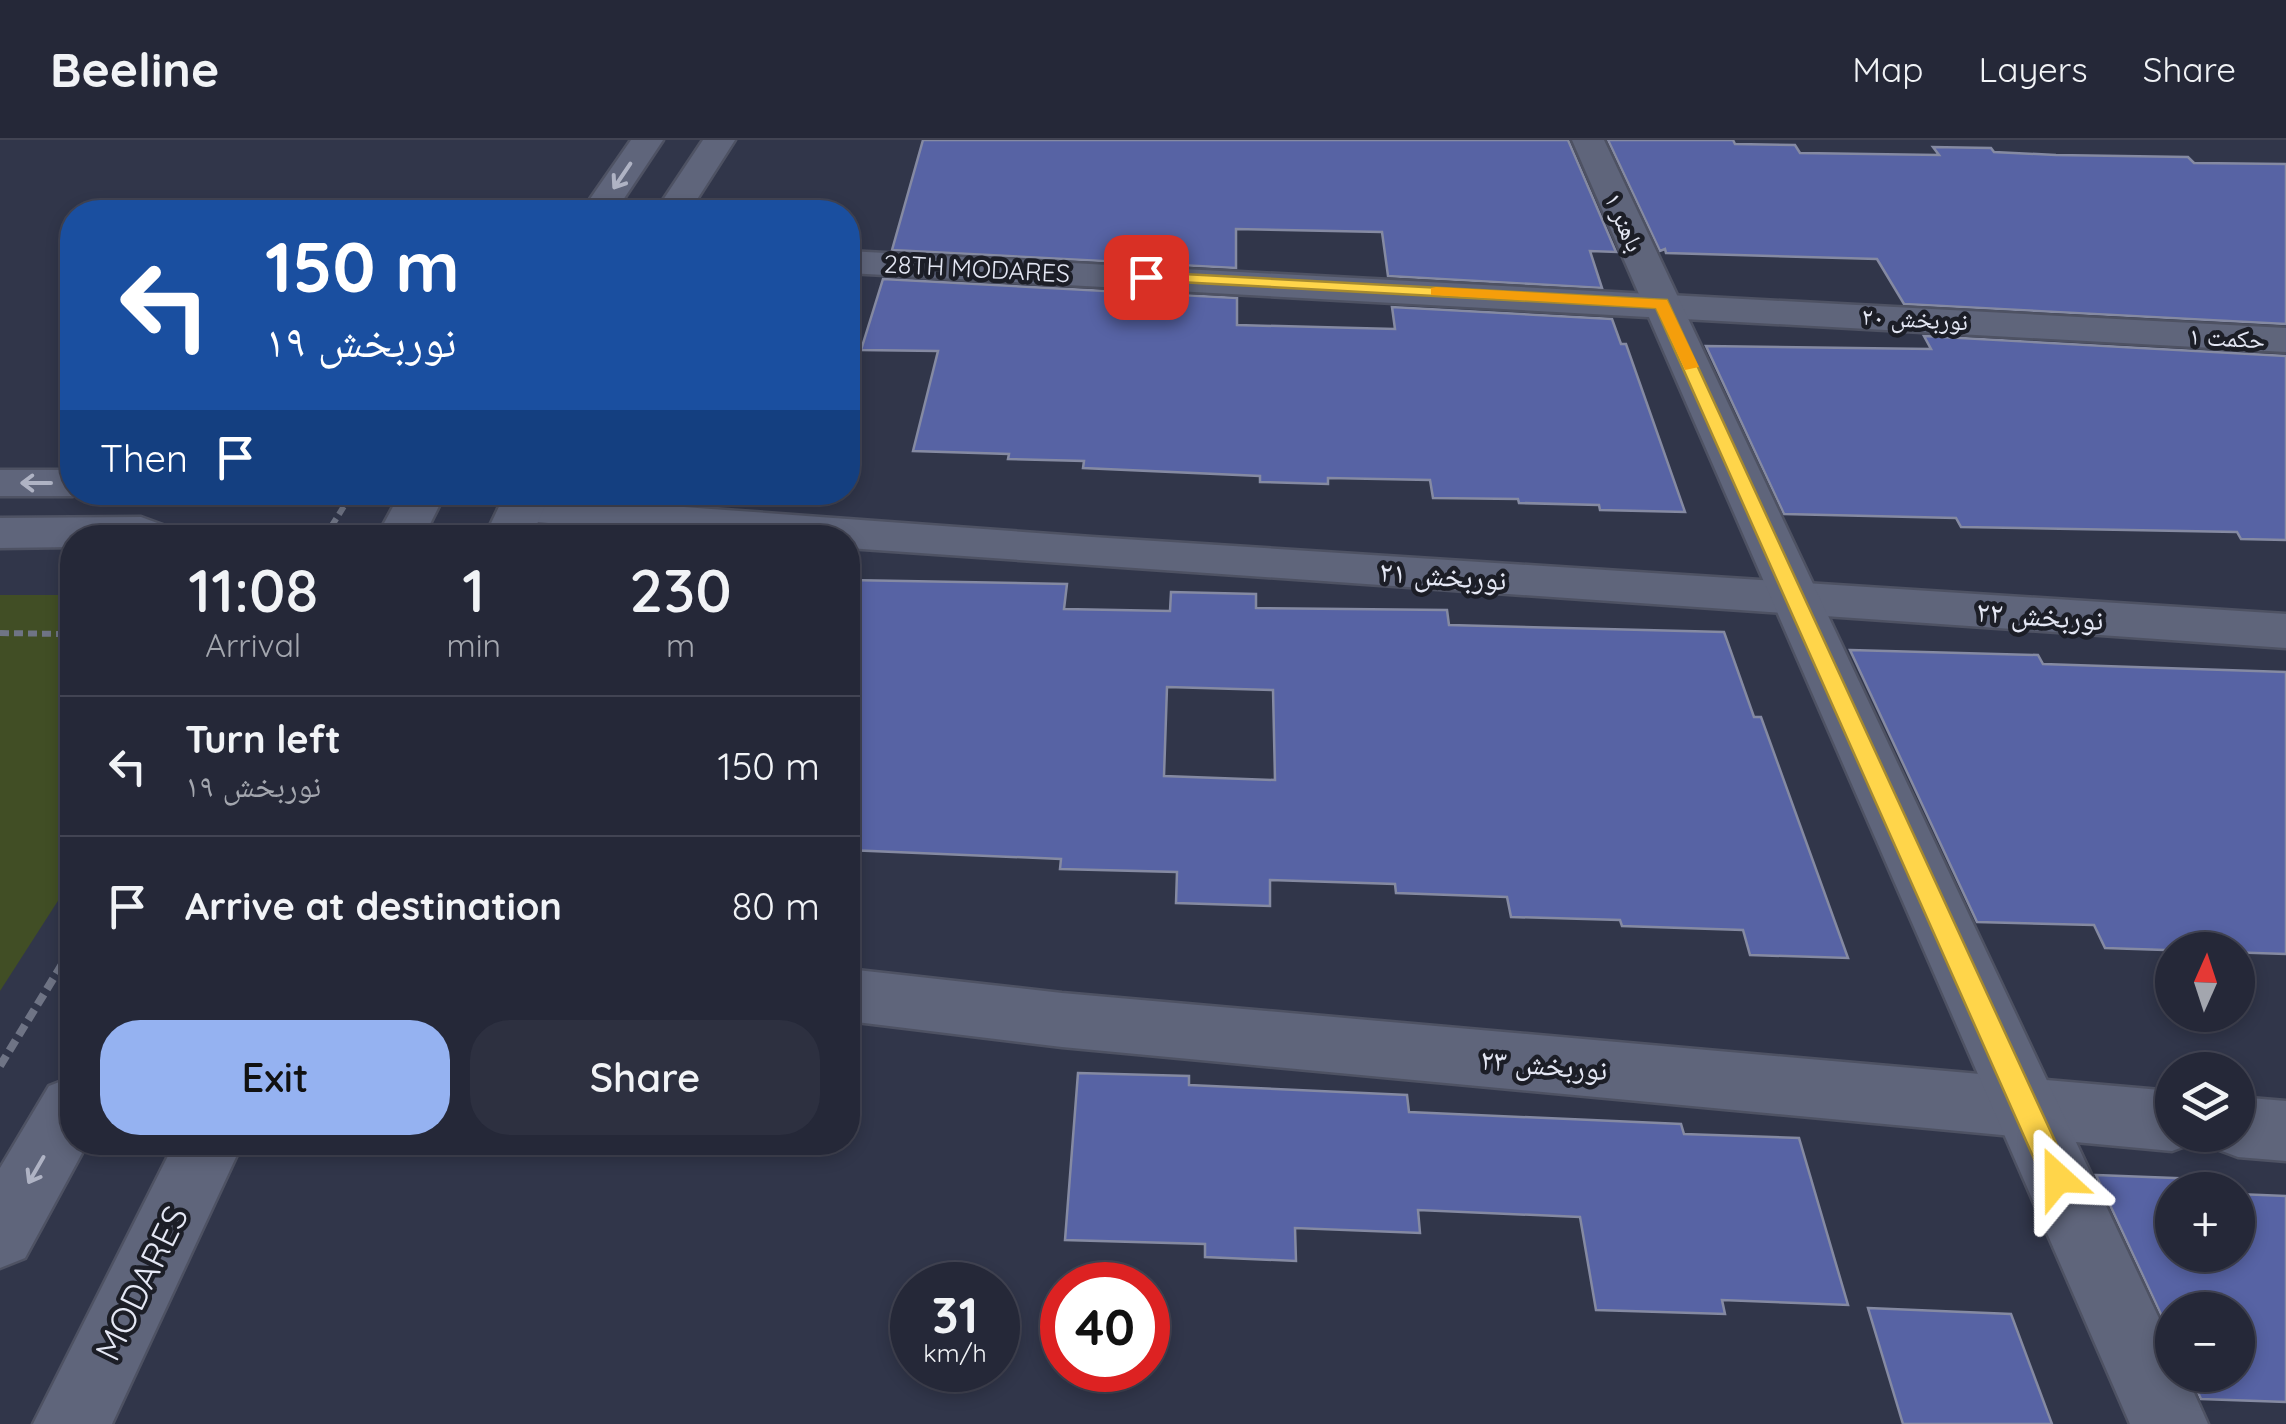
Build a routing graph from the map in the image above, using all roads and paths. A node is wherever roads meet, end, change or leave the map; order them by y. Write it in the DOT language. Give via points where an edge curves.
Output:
graph roads {
  1 [pos="646,140"];
  2 [pos="719,140"];
  3 [pos="1588,140"];
  4 [pos="606,200"];
  5 [pos="680,200"];
  6 [pos="860,263"];
  7 [pos="1662,303"];
  8 [pos="2168,334"];
  9 [pos="2286,340"];
  10 [pos="0,482"];
  11 [pos="60,483"];
  12 [pos="519,513"];
  13 [pos="695,525"];
  14 [pos="0,533"];
  15 [pos="60,533"];
  16 [pos="860,536"];
  17 [pos="1795,598"];
  18 [pos="2286,631"];
  19 [pos="0,633"];
  20 [pos="60,634"];
  21 [pos="60,968"];
  22 [pos="860,997"];
  23 [pos="0,1066"];
  24 [pos="2026,1108"];
  25 [pos="2155,1119"];
  26 [pos="60,1128"];
  27 [pos="2255,1128"];
  28 [pos="2286,1131"];
  29 [pos="204,1155"];
  30 [pos="0,1234"];
  31 [pos="72,1424"];
  32 [pos="2169,1424"];
  1 -- 4 [label="street, one-way"];
  2 -- 5 [label="street"];
  3 -- 7 [label="street, باهنر ۱"];
  6 -- 7 [label="street, 28TH MODARES"];
  7 -- 8 [label="street, نوربخش ۲۰"];
  7 -- 17 [label="street, باهنر ۱"];
  8 -- 9 [label="street, حکمت ۱"];
  11 -- 10 [label="street, one-way"];
  12 -- 13 [label="street, نوربخش ۲۱"];
  14 -- 15 [label="street"];
  16 -- 17 [label="street, نوربخش ۲۱"];
  17 -- 18 [label="street, نوربخش ۲۲"];
  17 -- 24 [label="street, باهنر ۱"];
  19 -- 20 [label="path"];
  21 -- 23 [label="path"];
  22 -- 24 [label="street, نوربخش ۲۳"];
  24 -- 25 [label="street, نوربخش ۲۳"];
  24 -- 32 [label="street, باهنر ۱"];
  26 -- 30 [label="street, one-way"];
  27 -- 28 [label="street"];
  29 -- 31 [label="street, MODARES"];
}
